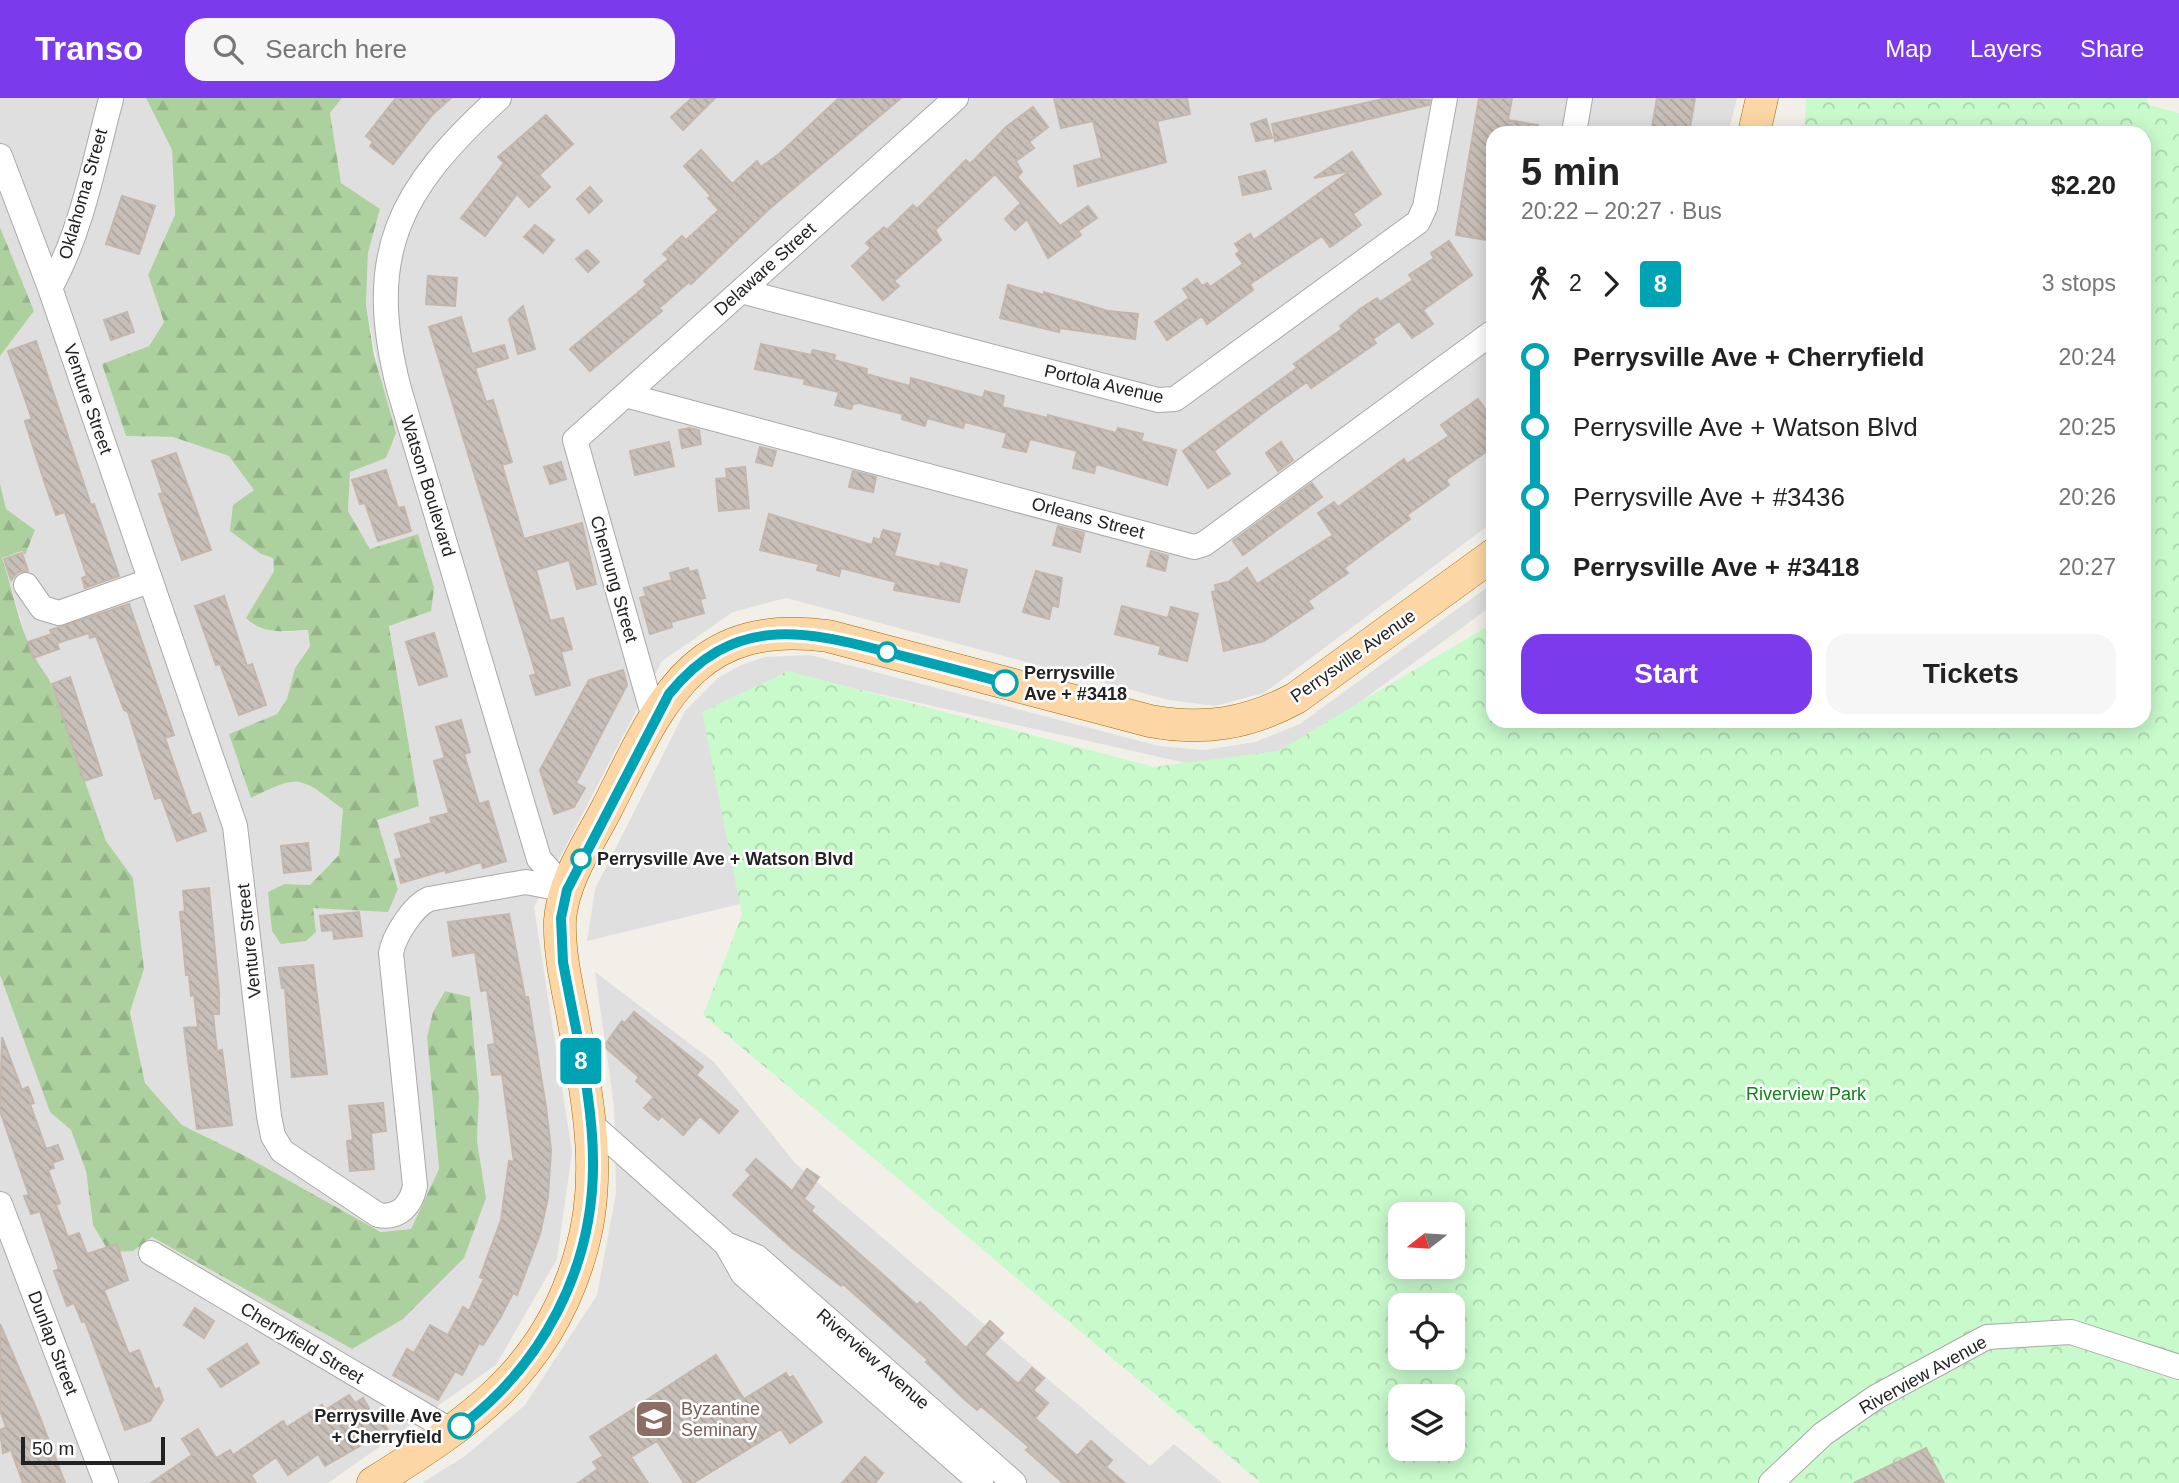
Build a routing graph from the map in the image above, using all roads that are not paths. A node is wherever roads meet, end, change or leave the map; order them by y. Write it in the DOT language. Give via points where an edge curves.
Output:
graph roads {
  1 [pos="499,98"];
  2 [pos="956,98"];
  3 [pos="1445,98"];
  4 [pos="1580,98"];
  5 [pos="1762,98"];
  6 [pos="111,99"];
  7 [pos="1575,126"];
  8 [pos="1756,126"];
  9 [pos="0,156"];
  10 [pos="50,288"];
  11 [pos="741,291"];
  12 [pos="1486,337"];
  13 [pos="625,395"];
  14 [pos="575,440"];
  15 [pos="1486,560"];
  16 [pos="149,582"];
  17 [pos="26,585"];
  18 [pos="654,718"];
  19 [pos="567,890"];
  20 [pos="591,1124"];
  21 [pos="0,1203"];
  22 [pos="726,1244"];
  23 [pos="151,1253"];
  24 [pos="2179,1367"];
  25 [pos="453,1432"];
  26 [pos="106,1483"];
  27 [pos="373,1483"];
  28 [pos="981,1483"];
  29 [pos="1014,1483"];
  30 [pos="1771,1483"];
  1 -- 19 [label="street, Watson Boulevard" via="452,143 413,194 393,242 386,315 399,388 539,859"];
  2 -- 11 [label="street, Delaware Street"];
  3 -- 11 [label="street, Portola Avenue" via="1425,207 1418,222 1175,399 1158,400"];
  4 -- 7 [label="street"];
  5 -- 8 [label="main road"];
  6 -- 10 [label="street, Oklahoma Street" via="73,238"];
  9 -- 10 [label="street, Venture Street"];
  10 -- 16 [label="street, Venture Street"];
  11 -- 13 [label="street, Delaware Street"];
  12 -- 13 [label="street, Orleans Street" via="1199,546"];
  13 -- 14 [label="street, Delaware Street"];
  14 -- 18 [label="street, Chemung Street"];
  15 -- 18 [label="main road, Perrysville Avenue" via="1305,692 1242,722 1188,726 1150,721 828,636 789,632 753,636 713,653 679,681"];
  16 -- 17 [label="street" via="59,613 42,608"];
  16 -- 19 [label="street, Venture Street" via="235,827 271,1128 288,1157 378,1214 401,1212 415,1186 391,953 395,941 418,906 429,899 526,882"];
  18 -- 19 [label="main road, Perrysville Avenue"];
  19 -- 20 [label="main road, Perrysville Avenue" via="561,947"];
  20 -- 22 [label="street, Riverview Avenue"];
  20 -- 25 [label="main road, Perrysville Avenue" via="590,1208 581,1255 564,1299 527,1362"];
  21 -- 26 [label="street, Dunlap Street"];
  22 -- 28 [label="street, Riverview Avenue" via="743,1274"];
  22 -- 29 [label="street, Riverview Avenue" via="757,1257"];
  23 -- 25 [label="street, Cherryfield Street"];
  24 -- 30 [label="street, Riverview Avenue" via="2071,1332 1987,1336 1876,1397 1823,1434"];
  25 -- 27 [label="main road, Perrysville Avenue"];
}
